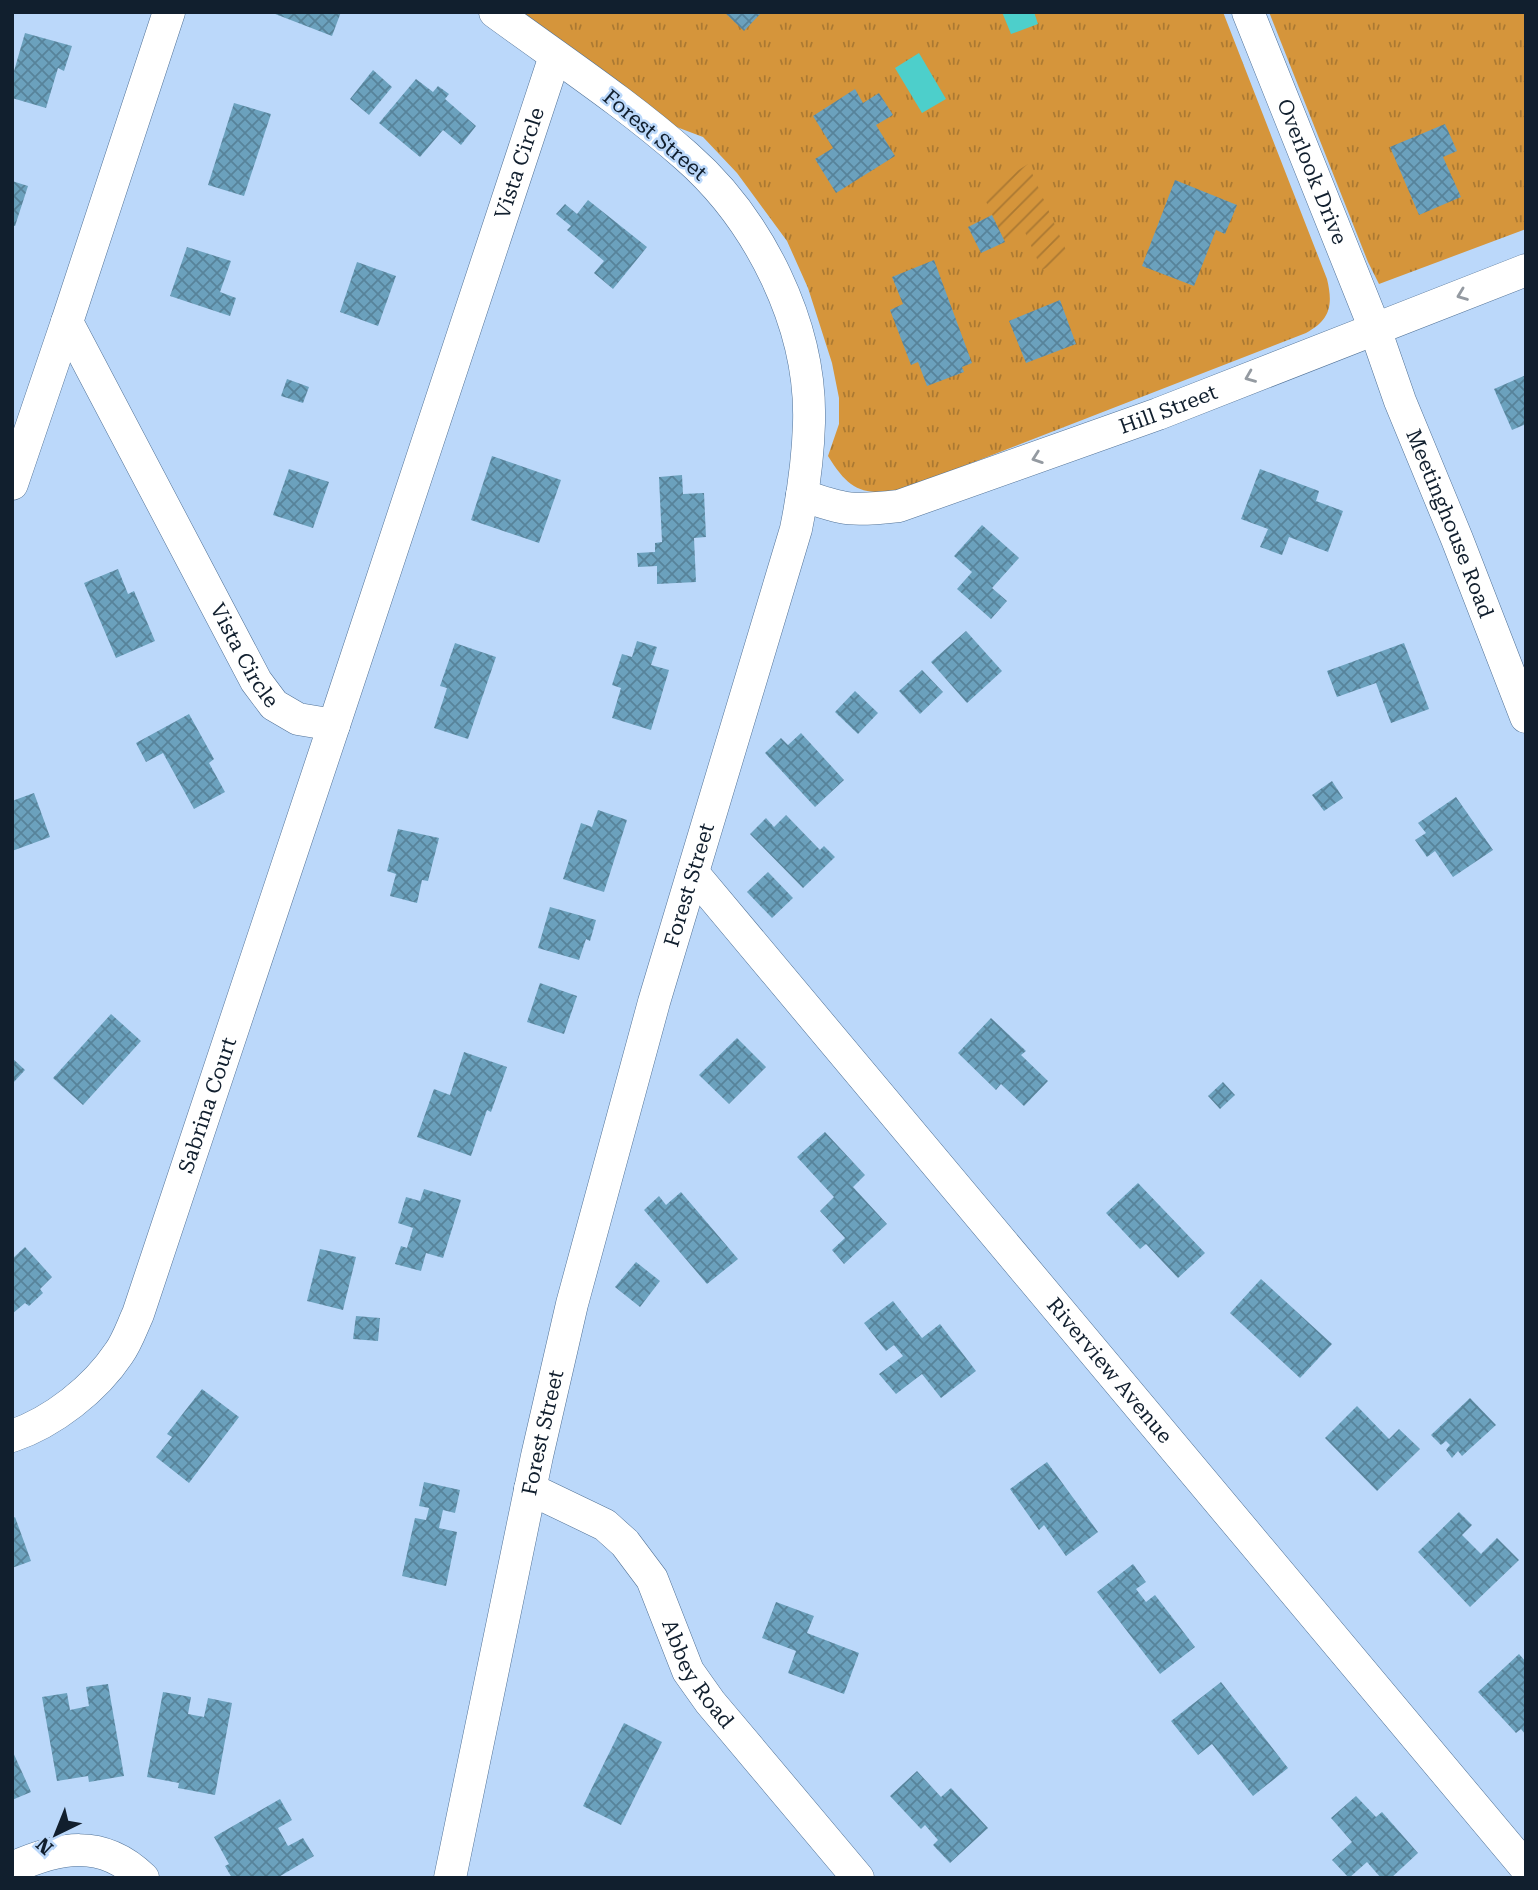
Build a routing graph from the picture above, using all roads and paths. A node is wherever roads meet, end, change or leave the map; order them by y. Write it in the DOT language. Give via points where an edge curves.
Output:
graph roads {
  1 [pos="169,12"];
  2 [pos="495,12"];
  3 [pos="1248,12"];
  4 [pos="555,56"];
  5 [pos="1526,270"];
  6 [pos="67,322"];
  7 [pos="1375,329"];
  8 [pos="12,484"];
  9 [pos="803,495"];
  10 [pos="1526,717"];
  11 [pos="334,725"];
  12 [pos="693,873"];
  13 [pos="12,1436"];
  14 [pos="530,1489"];
  15 [pos="12,1868"];
  16 [pos="1526,1868"];
  17 [pos="143,1878"];
  18 [pos="450,1878"];
  19 [pos="858,1878"];
  1 -- 6 [label="street"];
  2 -- 4 [label="street, Forest Street"];
  3 -- 7 [label="street, Overlook Drive"];
  4 -- 9 [label="street, Forest Street" via="687,157 727,199 763,251 790,313 804,361 809,421"];
  4 -- 11 [label="street, Vista Circle"];
  5 -- 7 [label="street, Hill Street, one-way"];
  6 -- 8 [label="street"];
  6 -- 11 [label="street, Vista Circle" via="256,681 274,705 298,719"];
  7 -- 9 [label="street, Hill Street, one-way" via="1158,414 899,506 856,511"];
  7 -- 10 [label="street, Meetinghouse Road"];
  9 -- 12 [label="street, Forest Street"];
  11 -- 13 [label="street, Sabrina Court" via="138,1314 120,1353 94,1382 61,1411"];
  12 -- 14 [label="street, Forest Street" via="620,1122"];
  12 -- 16 [label="street, Riverview Avenue"];
  14 -- 18 [label="street, Forest Street"];
  14 -- 19 [label="street, Abbey Road" via="605,1525 632,1551 652,1579 688,1671"];
  15 -- 17 [label="street" via="52,1852 82,1850 114,1858"];
}
